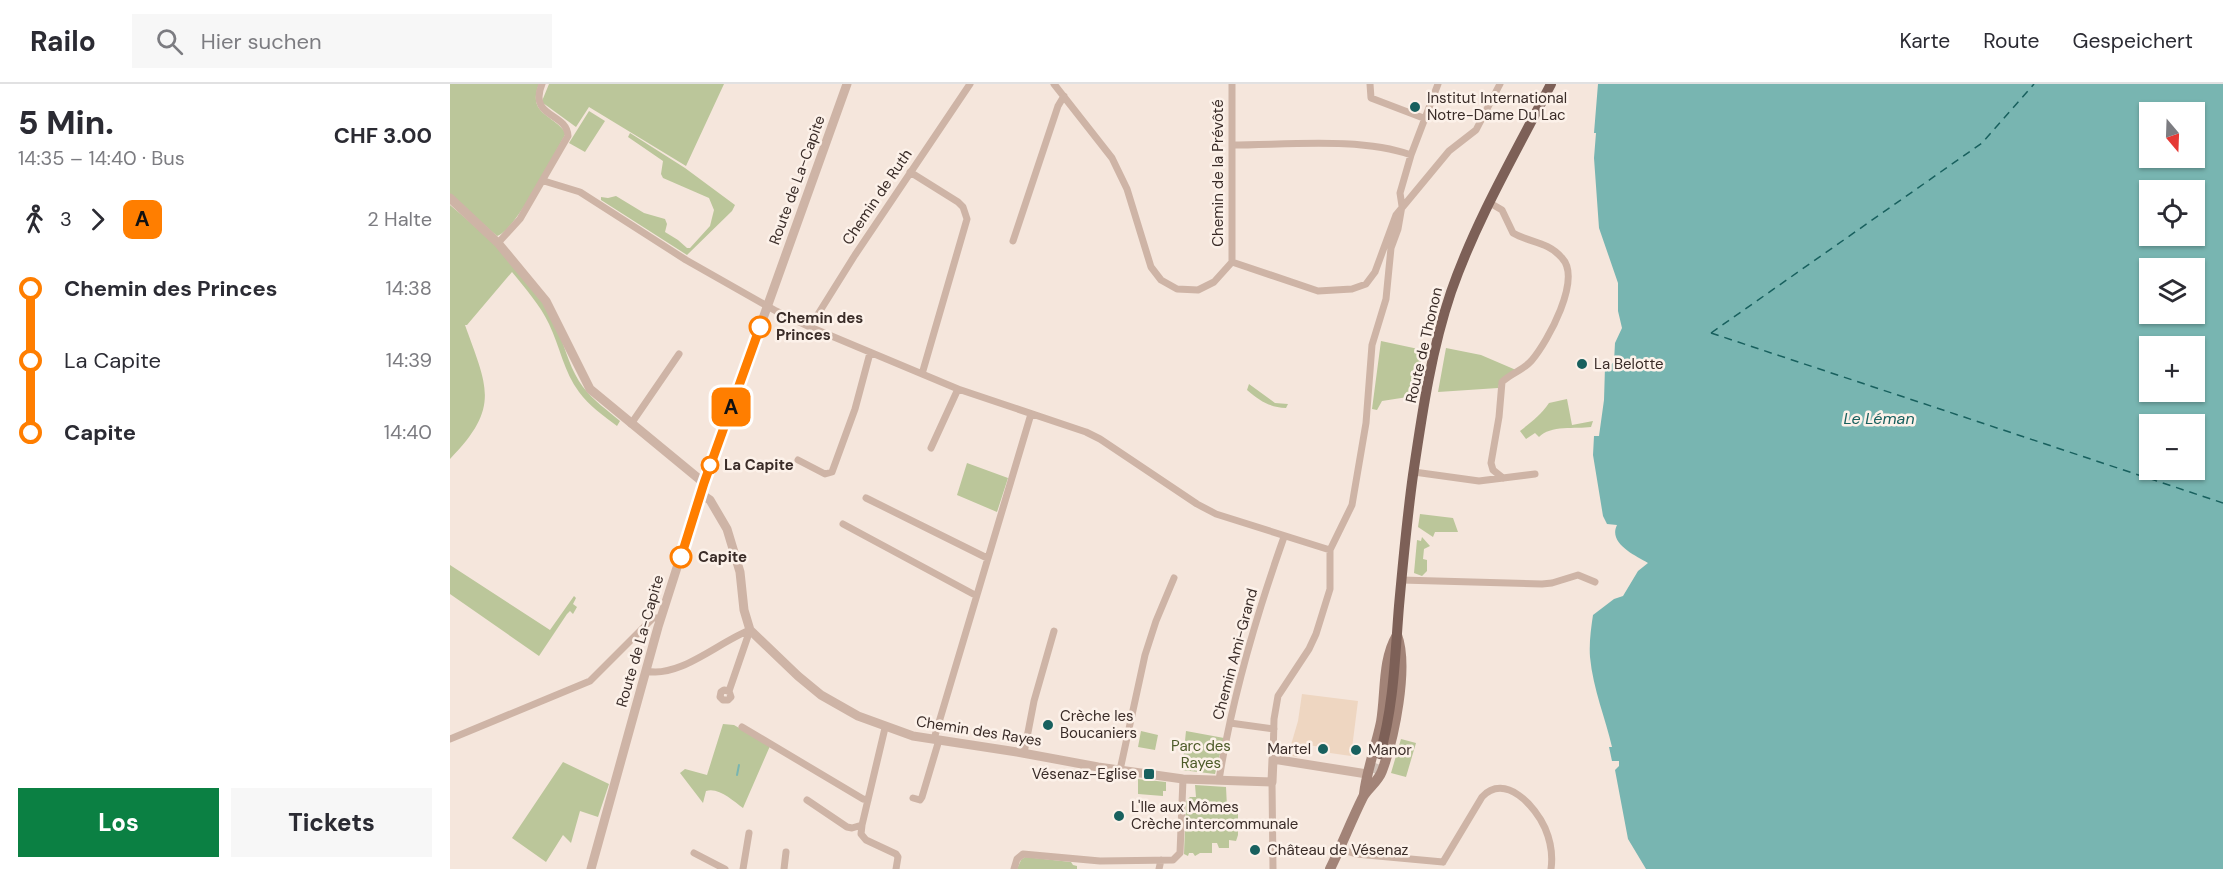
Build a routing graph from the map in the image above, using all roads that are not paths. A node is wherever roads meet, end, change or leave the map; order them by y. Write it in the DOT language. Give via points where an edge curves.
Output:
graph roads {
  1 [pos="542,84"];
  2 [pos="847,84"];
  3 [pos="970,84"];
  4 [pos="1054,84"];
  5 [pos="1232,84"];
  6 [pos="1370,84"];
  7 [pos="1438,84"];
  8 [pos="1500,84"];
  9 [pos="1551,84"];
  10 [pos="1064,96"];
  11 [pos="1426,119"];
  12 [pos="1232,145"];
  13 [pos="1411,155"];
  14 [pos="910,172"];
  15 [pos="544,180"];
  16 [pos="450,198"];
  17 [pos="1490,203"];
  18 [pos="1402,206"];
  19 [pos="1013,241"];
  20 [pos="498,243"];
  21 [pos="1232,262"];
  22 [pos="767,306"];
  23 [pos="810,327"];
  24 [pos="870,353"];
  25 [pos="679,354"];
  26 [pos="922,374"];
  27 [pos="958,389"];
  28 [pos="1031,414"];
  29 [pos="631,424"];
  30 [pos="931,448"];
  31 [pos="798,460"];
  32 [pos="1414,472"];
  33 [pos="1535,474"];
  34 [pos="1503,478"];
  35 [pos="704,483"];
  36 [pos="701,494"];
  37 [pos="866,498"];
  38 [pos="843,524"];
  39 [pos="1284,537"];
  40 [pos="1330,550"];
  41 [pos="987,558"];
  42 [pos="1174,578"];
  43 [pos="1401,580"];
  44 [pos="1595,582"];
  45 [pos="975,595"];
  46 [pos="661,618"];
  47 [pos="750,630"];
  48 [pos="1054,632"];
  49 [pos="1397,635"];
  50 [pos="646,671"];
  51 [pos="729,691"];
  52 [pos="1230,723"];
  53 [pos="742,727"];
  54 [pos="885,728"];
  55 [pos="1274,729"];
  56 [pos="450,739"];
  57 [pos="936,740"];
  58 [pos="1024,753"];
  59 [pos="1380,754"];
  60 [pos="1273,759"];
  61 [pos="1120,770"];
  62 [pos="1367,774"];
  63 [pos="1379,777"];
  64 [pos="1183,779"];
  65 [pos="1219,780"];
  66 [pos="1272,782"];
  67 [pos="1364,794"];
  68 [pos="913,798"];
  69 [pos="807,800"];
  70 [pos="868,800"];
  71 [pos="862,825"];
  72 [pos="749,832"];
  73 [pos="1340,849"];
  74 [pos="786,852"];
  75 [pos="694,853"];
  76 [pos="1161,860"];
  77 [pos="1443,862"];
  78 [pos="591,869"];
  79 [pos="725,869"];
  80 [pos="743,869"];
  81 [pos="784,869"];
  82 [pos="896,869"];
  83 [pos="1014,869"];
  84 [pos="1159,869"];
  85 [pos="1273,869"];
  86 [pos="1330,869"];
  87 [pos="1448,869"];
  88 [pos="1551,869"];
  1 -- 15 [label="street" via="540,104 568,133"];
  2 -- 22 [label="street, Route de La-Capite"];
  3 -- 14 [label="street, Chemin de Ruth"];
  4 -- 10 [label="street"];
  5 -- 12 [label="street, Chemin de la Prévôté"];
  6 -- 11 [label="street" via="1371,98"];
  7 -- 11 [label="street"];
  8 -- 18 [label="street" via="1476,130 1449,151"];
  9 -- 17 [label="main road, Route de Thonon"];
  10 -- 19 [label="street"];
  10 -- 21 [label="street" via="1112,158 1127,189 1151,267 1161,280 1177,289 1198,290 1214,282"];
  11 -- 13 [label="street"];
  12 -- 13 [label="street" via="1324,143 1395,149"];
  12 -- 21 [label="street, Chemin de la Prévôté"];
  13 -- 18 [label="street" via="1400,193"];
  14 -- 23 [label="street, Chemin de Ruth"];
  14 -- 26 [label="street" via="958,201 968,219"];
  15 -- 20 [label="street" via="520,219"];
  15 -- 22 [label="street" via="580,192"];
  16 -- 20 [label="street"];
  17 -- 32 [label="main road, Route de Thonon" via="1460,268 1444,315"];
  17 -- 34 [label="street" via="1502,210 1513,233 1538,241 1564,259 1570,274 1562,307 1537,352 1502,382 1491,463"];
  18 -- 21 [label="street" via="1375,272 1360,287 1318,291"];
  18 -- 40 [label="street" via="1391,248 1386,299 1372,345 1357,487"];
  20 -- 29 [label="street" via="546,301 586,384"];
  22 -- 23 [label="street"];
  22 -- 35 [label="street, Route de La-Capite"];
  23 -- 24 [label="street"];
  24 -- 26 [label="street"];
  24 -- 31 [label="street" via="832,472 825,474"];
  25 -- 29 [label="street"];
  26 -- 27 [label="street"];
  27 -- 28 [label="street"];
  27 -- 30 [label="street"];
  28 -- 39 [label="street" via="1071,425 1100,439 1216,514"];
  28 -- 41 [label="street"];
  29 -- 35 [label="street"];
  32 -- 34 [label="street" via="1479,481"];
  32 -- 43 [label="main road, Route de Thonon"];
  33 -- 34 [label="street"];
  35 -- 36 [label="street, Route de La-Capite"];
  36 -- 46 [label="street, Route de La-Capite"];
  36 -- 47 [label="street" via="710,500 727,530 740,572"];
  37 -- 41 [label="street"];
  38 -- 45 [label="street"];
  39 -- 40 [label="street"];
  39 -- 52 [label="street, Chemin Ami-Grand" via="1257,616"];
  40 -- 55 [label="street" via="1326,605 1309,649 1278,696"];
  41 -- 45 [label="street"];
  42 -- 61 [label="street" via="1145,655"];
  43 -- 44 [label="street" via="1542,584 1578,575"];
  43 -- 49 [label="main road, Route de Thonon"];
  45 -- 57 [label="street"];
  46 -- 50 [label="street, Route de La-Capite"];
  46 -- 56 [label="street" via="652,618 590,681"];
  47 -- 50 [label="street" via="672,669"];
  47 -- 51 [label="street"];
  47 -- 54 [label="street, Chemin des Rayes" via="821,695"];
  48 -- 58 [label="street"];
  49 -- 59 [label="main road" via="1390,707"];
  49 -- 62 [label="main road, Route de Thonon" via="1389,654 1381,720"];
  49 -- 63 [label="main road, Route de Thonon" via="1402,655 1397,708"];
  50 -- 78 [label="street, Route de La-Capite"];
  52 -- 55 [label="street"];
  52 -- 65 [label="street, Chemin Ami-Grand"];
  53 -- 70 [label="street"];
  54 -- 57 [label="street, Chemin des Rayes"];
  54 -- 70 [label="street"];
  55 -- 60 [label="street"];
  57 -- 58 [label="street, Chemin des Rayes"];
  57 -- 68 [label="street" via="922,797"];
  58 -- 61 [label="street, Chemin des Rayes"];
  60 -- 62 [label="street"];
  60 -- 66 [label="street"];
  61 -- 64 [label="street, Chemin des Rayes"];
  62 -- 63 [label="main road"];
  62 -- 67 [label="main road, Route de Thonon"];
  63 -- 67 [label="main road, Route de Thonon"];
  64 -- 65 [label="street, Chemin des Rayes"];
  64 -- 76 [label="street" via="1180,853 1173,860"];
  65 -- 66 [label="street, Chemin des Rayes"];
  66 -- 85 [label="street"];
  67 -- 73 [label="main road, Route de Thonon"];
  69 -- 71 [label="street" via="847,827"];
  70 -- 71 [label="street"];
  71 -- 82 [label="street" via="861,834 866,840 896,854"];
  72 -- 80 [label="street"];
  73 -- 77 [label="street"];
  73 -- 86 [label="main road, Route de Thonon"];
  74 -- 81 [label="street"];
  75 -- 79 [label="street"];
  76 -- 83 [label="street" via="1100,861 1023,854"];
  76 -- 84 [label="street"];
  77 -- 87 [label="street"];
  77 -- 88 [label="street" via="1482,797 1499,788 1518,794 1538,814 1550,844"];
}
